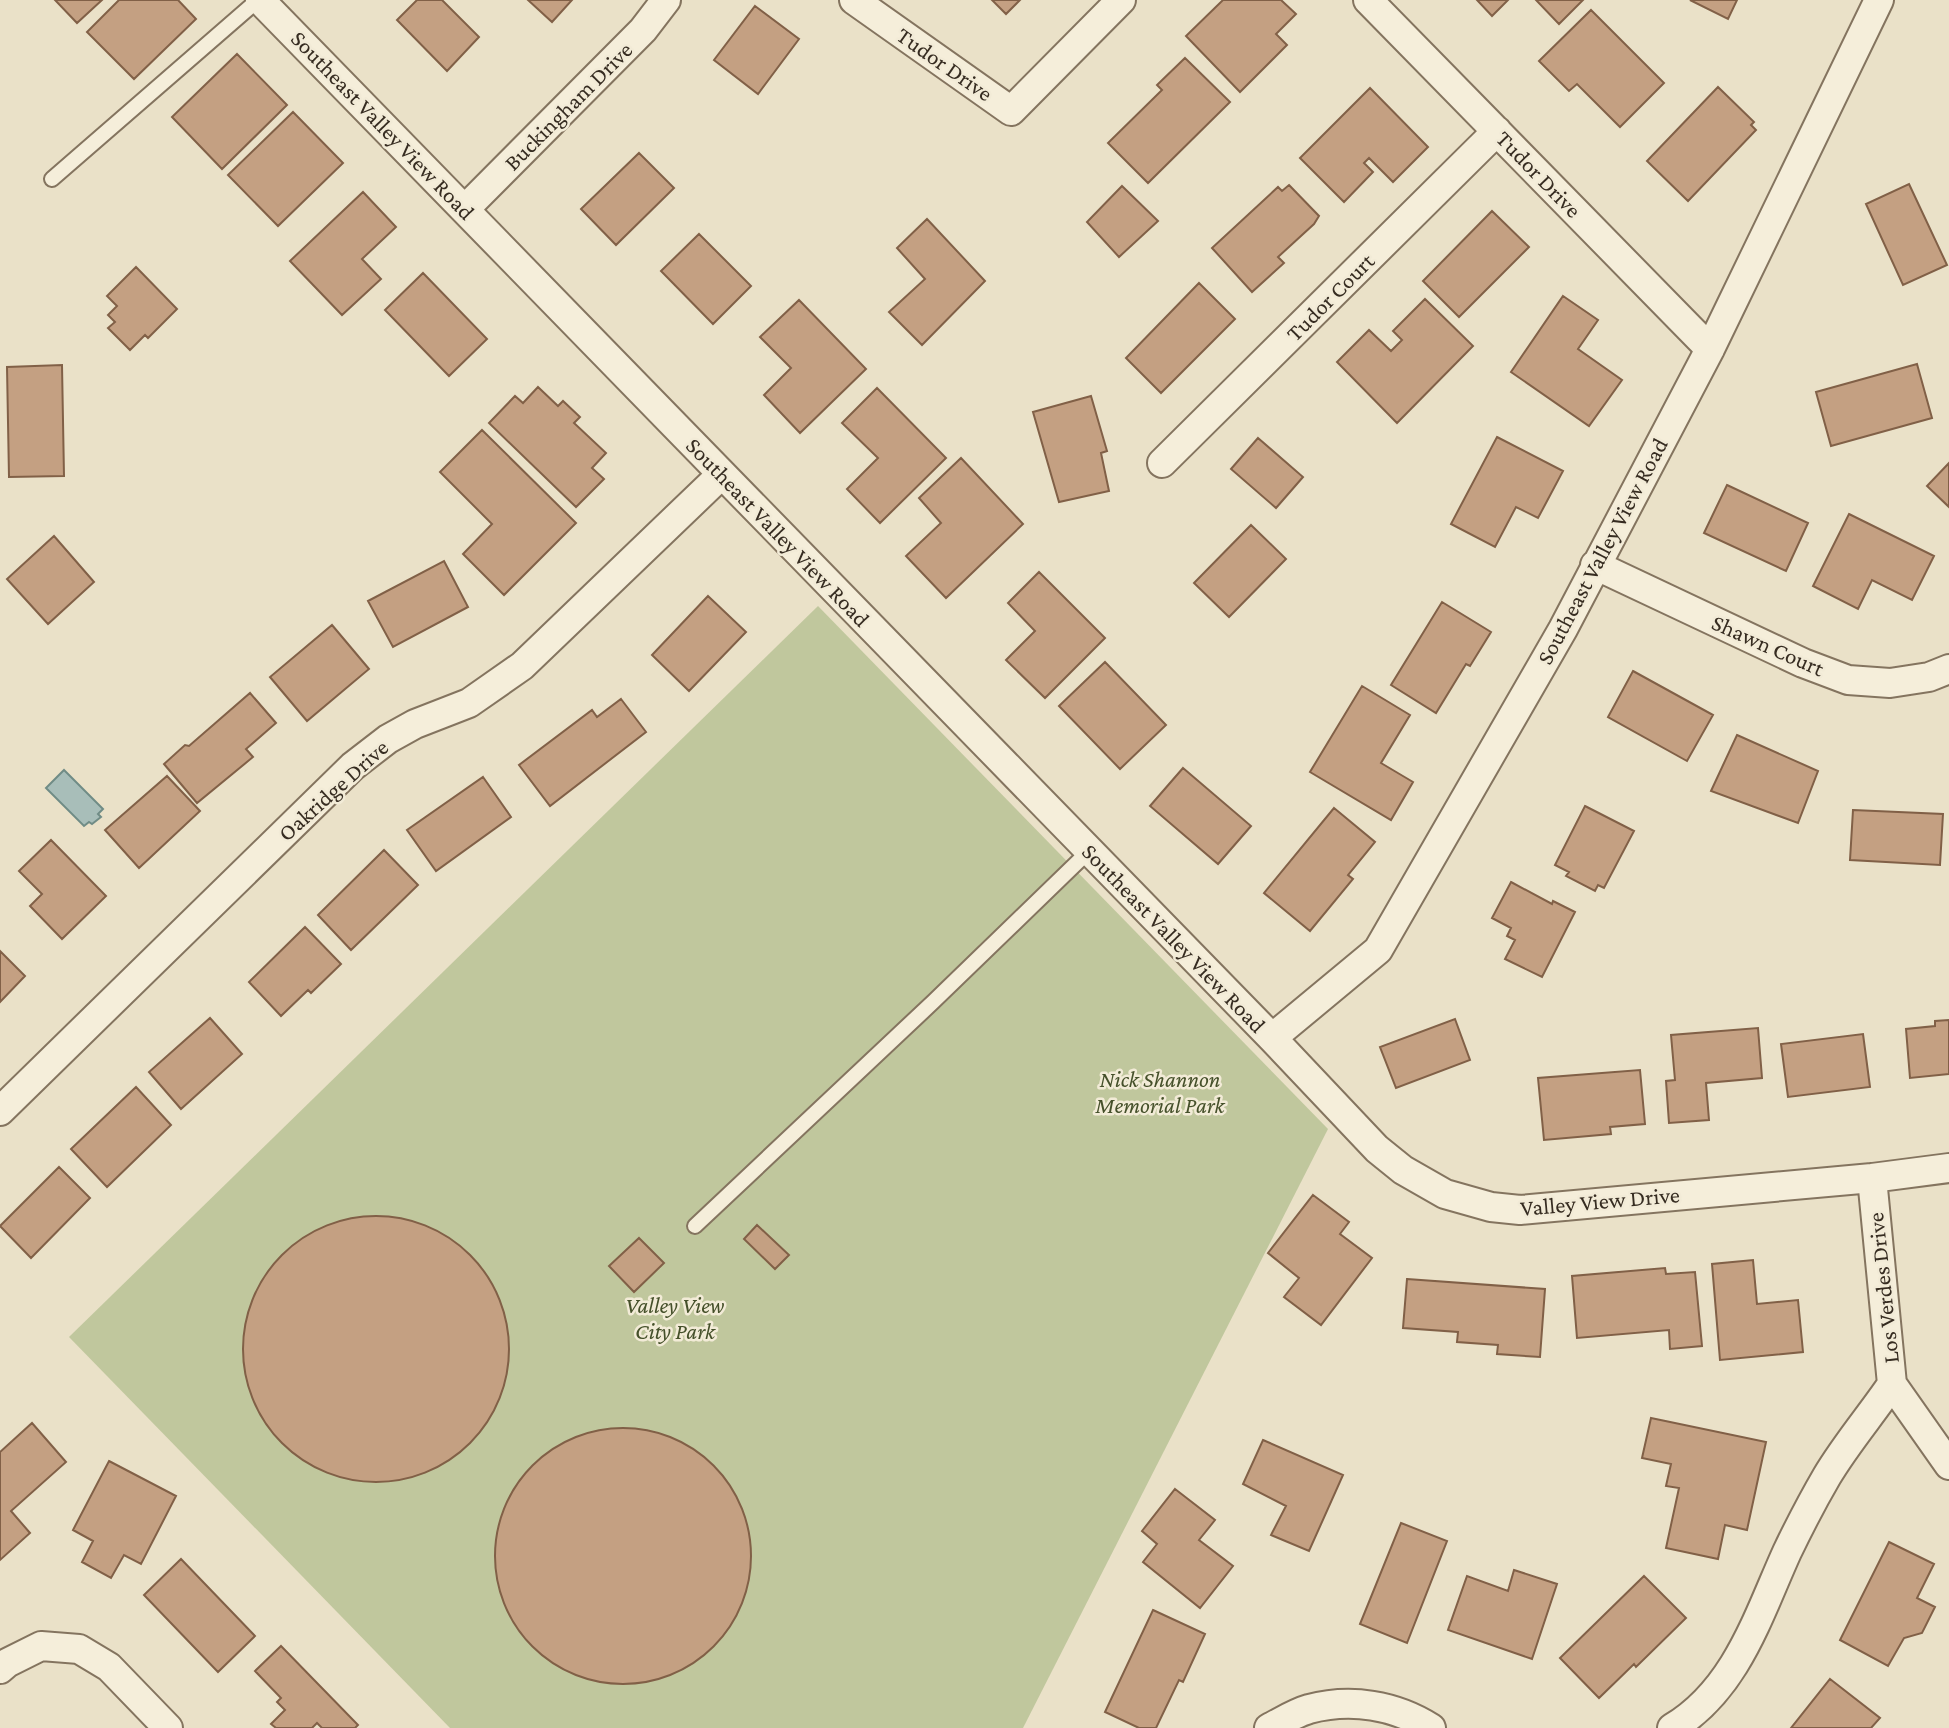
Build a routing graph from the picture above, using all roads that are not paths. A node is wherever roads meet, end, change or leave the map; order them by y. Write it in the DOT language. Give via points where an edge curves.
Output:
graph roads {
  1 [pos="259,0"];
  2 [pos="666,0"];
  3 [pos="854,0"];
  4 [pos="1121,0"];
  5 [pos="1368,0"];
  6 [pos="1879,0"];
  7 [pos="1497,131"];
  8 [pos="52,179"];
  9 [pos="465,209"];
  10 [pos="1710,349"];
  11 [pos="1162,463"];
  12 [pos="721,475"];
  13 [pos="1595,565"];
  14 [pos="1949,669"];
  15 [pos="1089,851"];
  16 [pos="1272,1038"];
  17 [pos="0,1111"];
  18 [pos="1949,1168"];
  19 [pos="1872,1178"];
  20 [pos="695,1226"];
  21 [pos="1892,1384"];
  22 [pos="1949,1465"];
  23 [pos="0,1669"];
  24 [pos="168,1728"];
  25 [pos="1269,1728"];
  26 [pos="1431,1728"];
  27 [pos="1672,1728"];
  1 -- 8 [label="lane"];
  1 -- 9 [label="street, Southeast Valley View Road"];
  2 -- 9 [label="street, Buckingham Drive" via="643,30"];
  3 -- 4 [label="street, Tudor Drive" via="1011,111"];
  5 -- 7 [label="street, Tudor Drive"];
  6 -- 10 [label="street, Southeast Valley View Road"];
  7 -- 10 [label="street, Tudor Drive"];
  7 -- 11 [label="street, Tudor Court"];
  9 -- 12 [label="street, Southeast Valley View Road"];
  10 -- 13 [label="street, Southeast Valley View Road"];
  12 -- 15 [label="street, Southeast Valley View Road"];
  12 -- 17 [label="street, Oakridge Drive" via="522,666 469,703 388,739 353,766"];
  13 -- 14 [label="street, Shawn Court" via="1802,663 1848,680 1890,683"];
  13 -- 16 [label="street, Southeast Valley View Road" via="1563,629 1378,950"];
  15 -- 16 [label="street, Southeast Valley View Road"];
  15 -- 20 [label="lane"];
  16 -- 19 [label="street, Valley View Drive" via="1377,1149 1403,1170 1445,1194 1491,1207 1520,1210"];
  18 -- 19 [label="street, Valley View Drive"];
  19 -- 21 [label="street, Los Verdes Drive"];
  21 -- 22 [label="street, Los Verdes Drive"];
  21 -- 27 [label="street" via="1828,1475 1788,1549 1734,1668 1709,1698"];
  23 -- 24 [label="street" via="41,1646 79,1648 108,1667"];
  25 -- 26 [label="street" via="1306,1709 1346,1703 1386,1708"];
}
